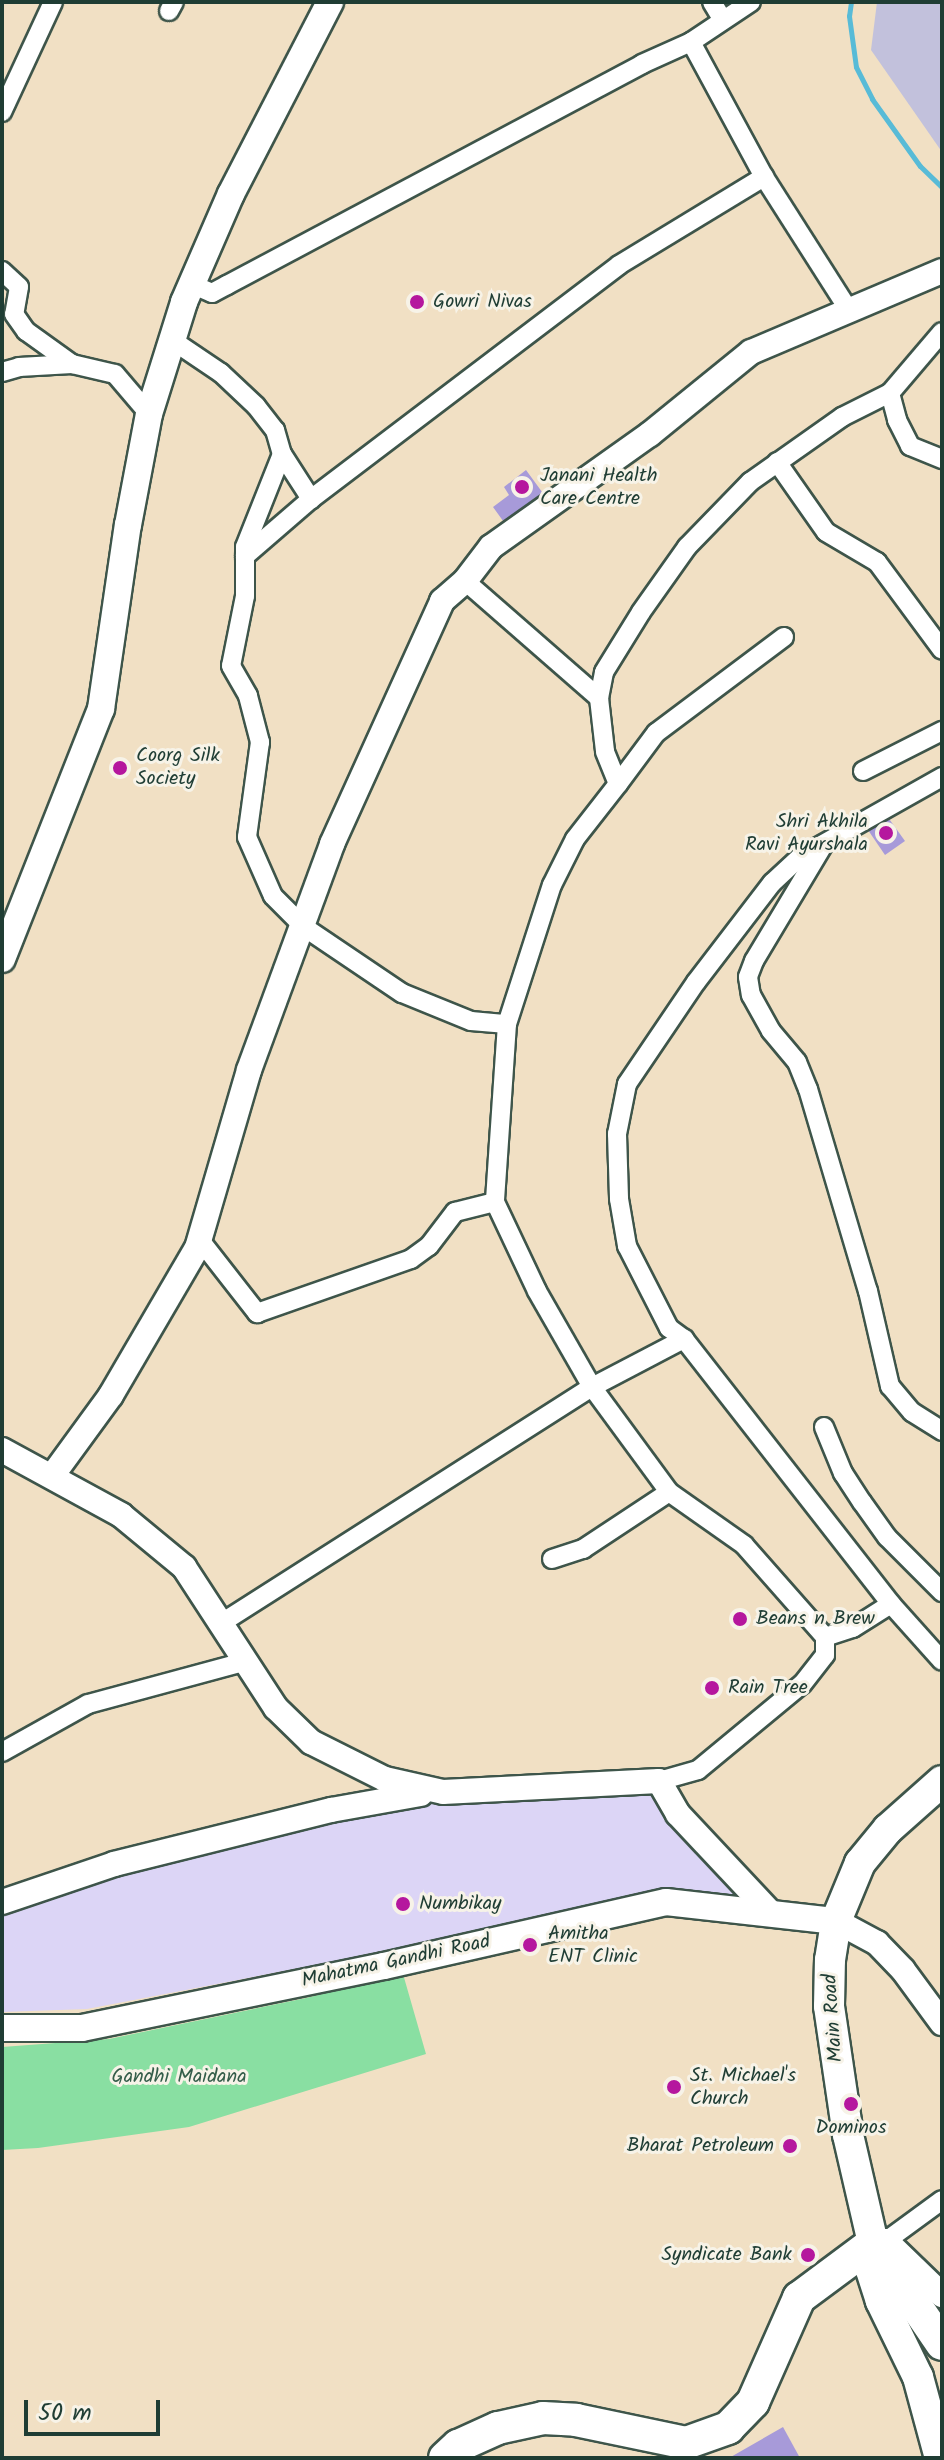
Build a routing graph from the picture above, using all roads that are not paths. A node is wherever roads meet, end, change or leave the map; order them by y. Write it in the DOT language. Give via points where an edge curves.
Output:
graph roads {
  1 [pos="53,2"];
  2 [pos="330,2"];
  3 [pos="712,2"];
  4 [pos="751,2"];
  5 [pos="723,20"];
  6 [pos="691,42"];
  7 [pos="2,112"];
  8 [pos="764,177"];
  9 [pos="2,271"];
  10 [pos="942,271"];
  11 [pos="191,284"];
  12 [pos="850,312"];
  13 [pos="942,332"];
  14 [pos="172,340"];
  15 [pos="72,364"];
  16 [pos="2,372"];
  17 [pos="890,393"];
  18 [pos="149,414"];
  19 [pos="282,454"];
  20 [pos="942,459"];
  21 [pos="777,462"];
  22 [pos="311,499"];
  23 [pos="245,556"];
  24 [pos="465,581"];
  25 [pos="784,637"];
  26 [pos="942,650"];
  27 [pos="599,698"];
  28 [pos="942,731"];
  29 [pos="863,771"];
  30 [pos="942,777"];
  31 [pos="618,784"];
  32 [pos="825,844"];
  33 [pos="304,927"];
  34 [pos="4,947"];
  35 [pos="507,1024"];
  36 [pos="495,1202"];
  37 [pos="200,1240"];
  38 [pos="684,1339"];
  39 [pos="592,1387"];
  40 [pos="824,1427"];
  41 [pos="942,1431"];
  42 [pos="2,1450"];
  43 [pos="52,1476"];
  44 [pos="669,1492"];
  45 [pos="552,1559"];
  46 [pos="942,1592"];
  47 [pos="891,1604"];
  48 [pos="223,1622"];
  49 [pos="825,1637"];
  50 [pos="247,1661"];
  51 [pos="942,1661"];
  52 [pos="2,1752"];
  53 [pos="659,1781"];
  54 [pos="942,1781"];
  55 [pos="443,1792"];
  56 [pos="2,1902"];
  57 [pos="772,1914"];
  58 [pos="836,1921"];
  59 [pos="942,2023"];
  60 [pos="2,2028"];
  61 [pos="942,2200"];
  62 [pos="880,2242"];
  63 [pos="942,2295"];
  64 [pos="942,2344"];
  65 [pos="445,2458"];
  66 [pos="940,2458"];
  1 -- 7 [label="street"];
  2 -- 11 [label="main road"];
  3 -- 5 [label="street"];
  4 -- 5 [label="street"];
  5 -- 6 [label="street"];
  6 -- 8 [label="street"];
  6 -- 11 [label="street" via="212,293"];
  8 -- 12 [label="street"];
  8 -- 22 [label="street" via="619,265"];
  9 -- 15 [label="street" via="19,287 14,314 26,331"];
  10 -- 12 [label="street"];
  11 -- 14 [label="main road"];
  12 -- 24 [label="street" via="751,352 650,434 491,547"];
  13 -- 17 [label="street"];
  14 -- 18 [label="main road"];
  14 -- 19 [label="street" via="221,373 256,406 275,430"];
  15 -- 16 [label="street"];
  15 -- 18 [label="street" via="115,374"];
  17 -- 20 [label="street" via="910,446"];
  17 -- 21 [label="street" via="842,417"];
  18 -- 34 [label="main road" via="101,709"];
  19 -- 22 [label="street"];
  19 -- 23 [label="street"];
  21 -- 26 [label="street" via="826,532 877,562"];
  21 -- 27 [label="street" via="687,547 604,672"];
  22 -- 23 [label="street"];
  23 -- 33 [label="street" via="245,596 231,666 248,696 260,742 247,837 273,896"];
  24 -- 27 [label="street"];
  24 -- 33 [label="street" via="442,601 332,844"];
  25 -- 31 [label="street" via="656,733"];
  27 -- 31 [label="street" via="605,751"];
  28 -- 29 [label="street"];
  30 -- 32 [label="street"];
  31 -- 35 [label="street" via="575,839 552,885"];
  32 -- 38 [label="street" via="800,857 772,883 627,1084 617,1134 627,1246 669,1328"];
  32 -- 41 [label="street" via="754,961 749,986 760,1015 797,1062 808,1089 868,1291 890,1386 912,1412"];
  33 -- 35 [label="street" via="402,993 471,1021"];
  33 -- 37 [label="street" via="249,1070"];
  35 -- 36 [label="street"];
  36 -- 37 [label="street" via="455,1212 429,1246 411,1259 257,1313"];
  36 -- 39 [label="street" via="537,1291"];
  37 -- 43 [label="street" via="111,1395"];
  38 -- 39 [label="street"];
  38 -- 47 [label="street"];
  39 -- 44 [label="street"];
  39 -- 48 [label="street"];
  40 -- 46 [label="street" via="843,1473 887,1537"];
  42 -- 43 [label="street"];
  43 -- 48 [label="street" via="121,1515 184,1567"];
  44 -- 45 [label="street" via="583,1549"];
  44 -- 49 [label="street" via="744,1545"];
  47 -- 49 [label="street" via="853,1628"];
  47 -- 51 [label="street"];
  48 -- 50 [label="street"];
  49 -- 53 [label="street" via="825,1655 802,1684 698,1770"];
  50 -- 52 [label="street" via="88,1704"];
  50 -- 55 [label="street" via="276,1708 311,1742 385,1779"];
  53 -- 55 [label="street"];
  53 -- 57 [label="street" via="678,1814"];
  54 -- 58 [label="main road, Main Road" via="888,1829 860,1863"];
  55 -- 56 [label="street" via="346,1807 196,1843"];
  57 -- 58 [label="main road, Mahatma Gandhi Road"];
  57 -- 60 [label="main road, Mahatma Gandhi Road" via="666,1902 82,2028"];
  58 -- 59 [label="street" via="877,1943"];
  58 -- 62 [label="main road, Main Road" via="829,2006 848,2135"];
  61 -- 62 [label="street"];
  62 -- 63 [label="street"];
  62 -- 64 [label="highway"];
  62 -- 65 [label="highway" via="799,2298 753,2402 728,2428 686,2443 543,2418 498,2428 458,2446"];
  62 -- 66 [label="main road, Main Road" via="870,2268 918,2377"];
}
